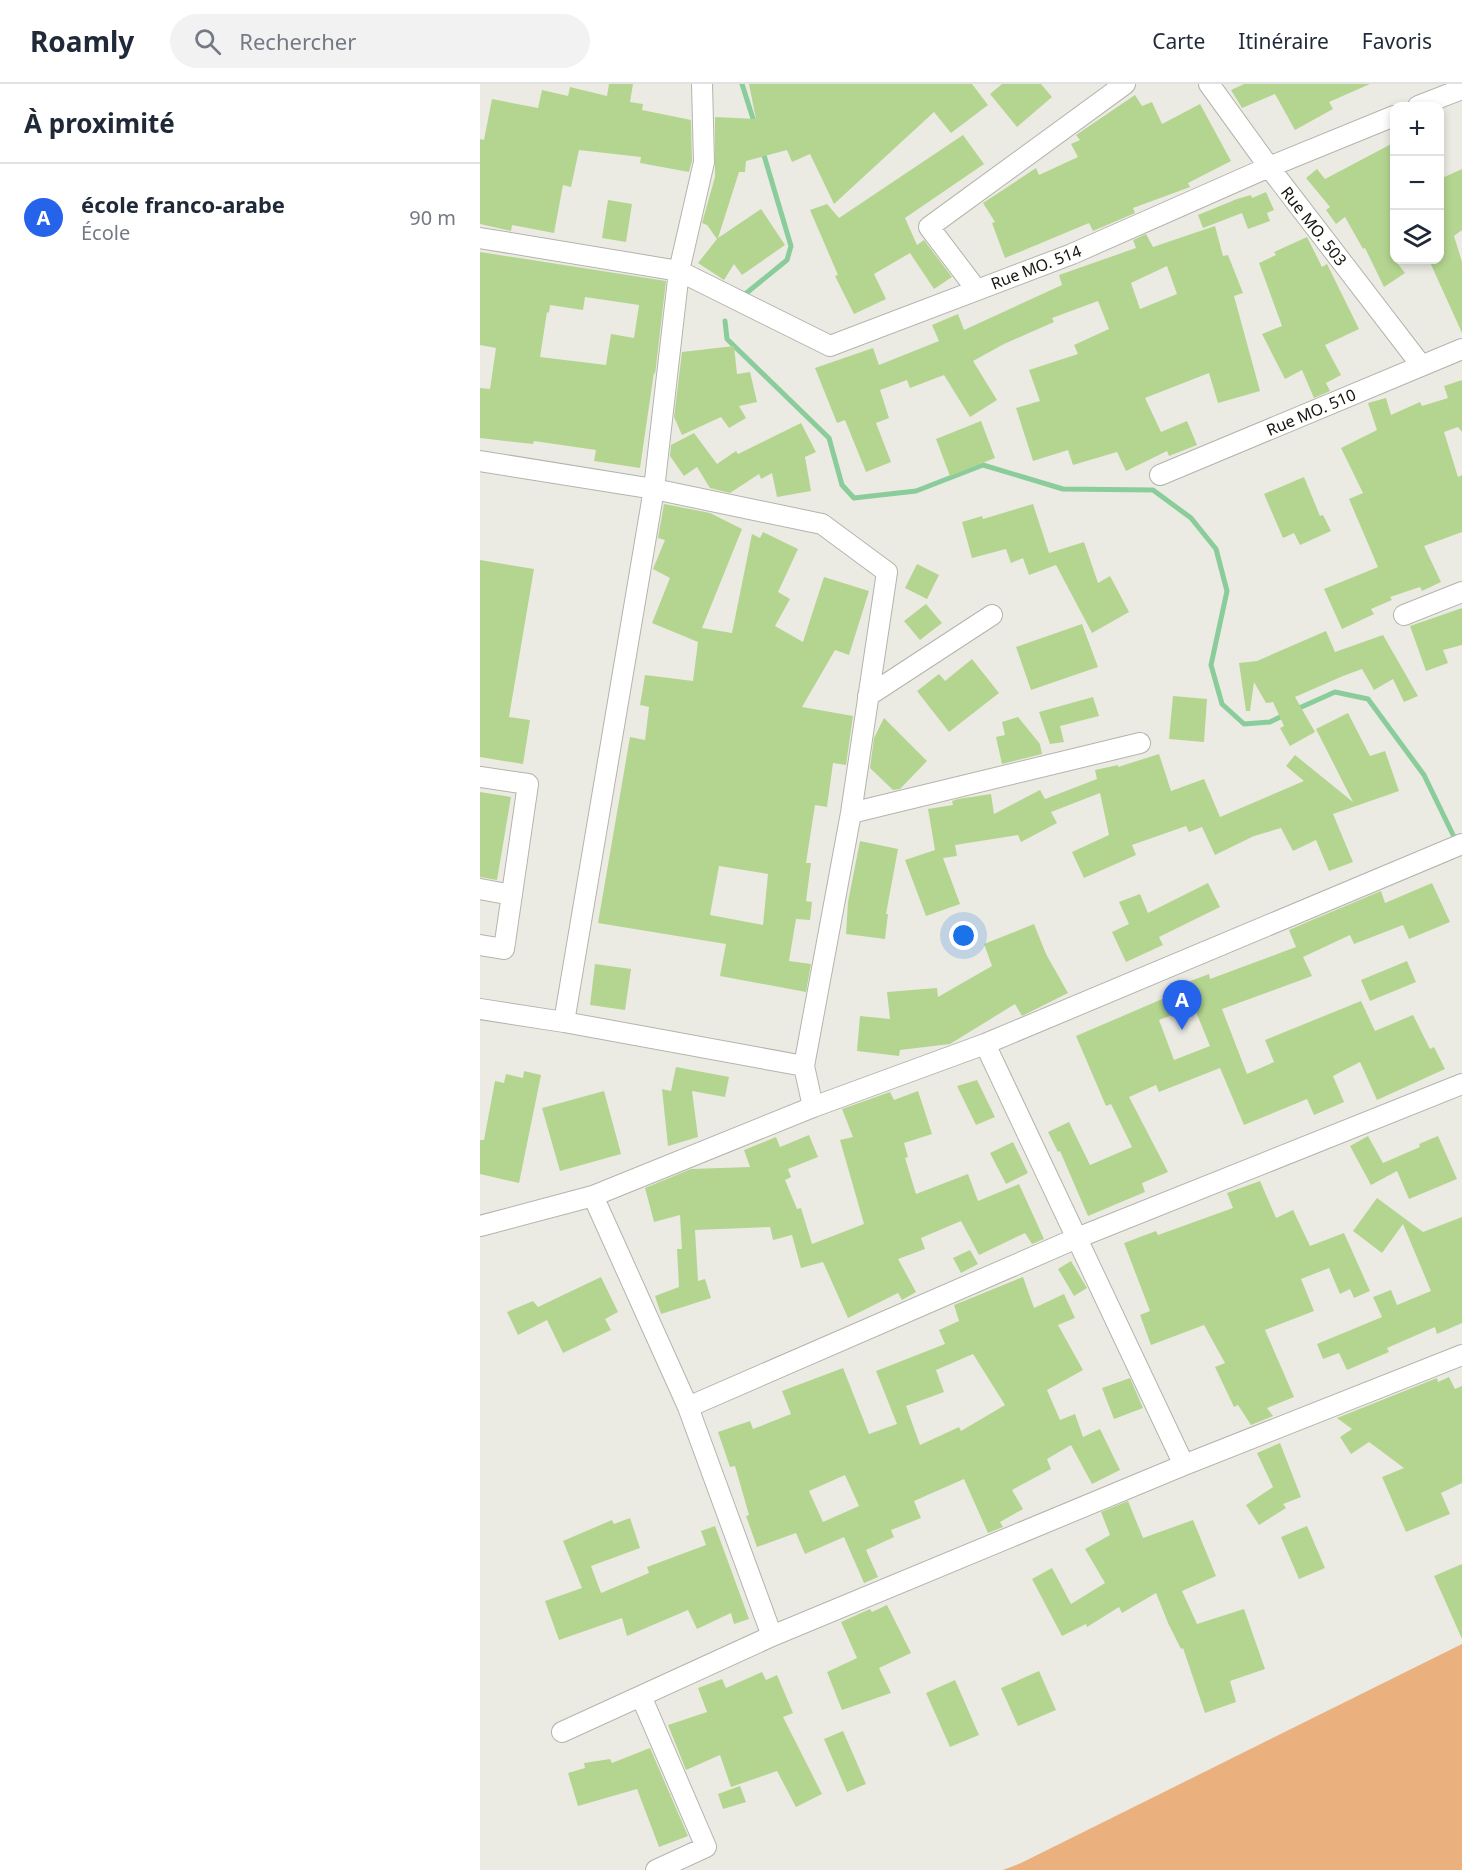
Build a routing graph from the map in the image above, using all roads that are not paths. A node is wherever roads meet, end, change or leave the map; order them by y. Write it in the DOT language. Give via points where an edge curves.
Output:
graph roads {
  1 [pos="702,84"];
  2 [pos="1125,84"];
  3 [pos="1209,84"];
  4 [pos="1462,88"];
  5 [pos="1428,102"];
  6 [pos="1390,118"];
  7 [pos="1269,167"];
  8 [pos="480,238"];
  9 [pos="678,271"];
  10 [pos="976,289"];
  11 [pos="1462,349"];
  12 [pos="1421,365"];
  13 [pos="480,461"];
  14 [pos="1160,475"];
  15 [pos="654,489"];
  16 [pos="1462,592"];
  17 [pos="992,615"];
  18 [pos="1404,615"];
  19 [pos="868,696"];
  20 [pos="1140,743"];
  21 [pos="480,777"];
  22 [pos="851,813"];
  23 [pos="1462,844"];
  24 [pos="480,889"];
  25 [pos="512,895"];
  26 [pos="480,945"];
  27 [pos="480,1009"];
  28 [pos="564,1022"];
  29 [pos="985,1044"];
  30 [pos="804,1066"];
  31 [pos="1462,1084"];
  32 [pos="813,1107"];
  33 [pos="593,1196"];
  34 [pos="480,1226"];
  35 [pos="1077,1239"];
  36 [pos="1462,1355"];
  37 [pos="688,1407"];
  38 [pos="1185,1465"];
  39 [pos="772,1636"];
  40 [pos="641,1696"];
  41 [pos="562,1732"];
  42 [pos="656,1870"];
  1 -- 9 [label="street" via="704,162"];
  2 -- 10 [label="street" via="929,227"];
  3 -- 7 [label="street, Rue MO. 503"];
  4 -- 5 [label="street"];
  6 -- 7 [label="street, Rue MO. 514"];
  7 -- 10 [label="street, Rue MO. 514" via="1072,254"];
  7 -- 12 [label="street, Rue MO. 503"];
  8 -- 9 [label="street, Rue MO. 514"];
  9 -- 10 [label="street, Rue MO. 514" via="830,346"];
  9 -- 15 [label="street"];
  11 -- 12 [label="street, Rue MO. 510"];
  12 -- 14 [label="street, Rue MO. 510"];
  13 -- 15 [label="street"];
  15 -- 19 [label="street" via="822,524 887,572"];
  15 -- 28 [label="street"];
  16 -- 18 [label="street"];
  17 -- 19 [label="street"];
  19 -- 22 [label="street"];
  20 -- 22 [label="street"];
  21 -- 25 [label="street" via="528,784"];
  22 -- 30 [label="street"];
  23 -- 29 [label="street"];
  24 -- 25 [label="street"];
  25 -- 26 [label="street" via="504,948"];
  27 -- 28 [label="street"];
  28 -- 30 [label="street"];
  29 -- 32 [label="street"];
  29 -- 35 [label="street"];
  30 -- 32 [label="street"];
  31 -- 35 [label="street"];
  32 -- 33 [label="street"];
  33 -- 34 [label="street"];
  33 -- 37 [label="street"];
  35 -- 37 [label="street"];
  35 -- 38 [label="street"];
  36 -- 38 [label="street"];
  37 -- 39 [label="street"];
  38 -- 39 [label="street"];
  39 -- 40 [label="street"];
  40 -- 41 [label="street"];
  40 -- 42 [label="street" via="706,1847"];
}
